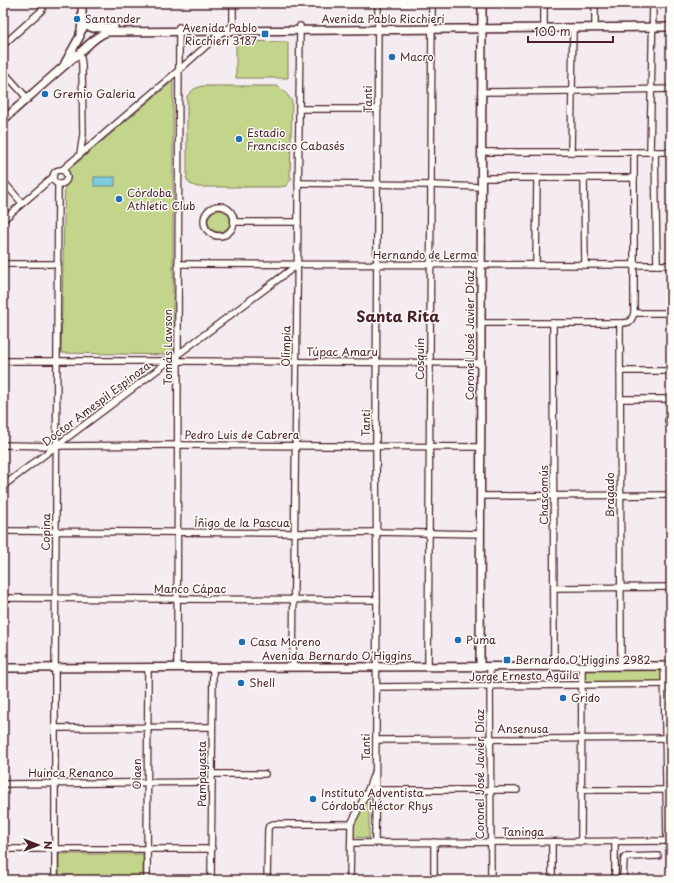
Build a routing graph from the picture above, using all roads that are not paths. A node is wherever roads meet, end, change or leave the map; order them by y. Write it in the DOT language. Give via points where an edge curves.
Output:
graph roads {
  1 [pos="82,3"];
  2 [pos="86,3"];
  3 [pos="233,3"];
  4 [pos="378,3"];
  5 [pos="432,3"];
  6 [pos="482,3"];
  7 [pos="544,3"];
  8 [pos="595,3"];
  9 [pos="653,3"];
  10 [pos="42,5"];
  11 [pos="595,23"];
  12 [pos="671,23"];
  13 [pos="544,24"];
  14 [pos="653,25"];
  15 [pos="233,26"];
  16 [pos="92,27"];
  17 [pos="432,27"];
  18 [pos="482,27"];
  19 [pos="671,27"];
  20 [pos="300,28"];
  21 [pos="378,28"];
  22 [pos="573,28"];
  23 [pos="179,29"];
  24 [pos="223,31"];
  25 [pos="81,33"];
  26 [pos="96,37"];
  27 [pos="90,42"];
  28 [pos="3,45"];
  29 [pos="80,53"];
  30 [pos="63,67"];
  31 [pos="3,70"];
  32 [pos="179,70"];
  33 [pos="651,88"];
  34 [pos="671,89"];
  35 [pos="572,91"];
  36 [pos="481,92"];
  37 [pos="27,98"];
  38 [pos="299,109"];
  39 [pos="378,109"];
  40 [pos="3,120"];
  41 [pos="83,135"];
  42 [pos="90,145"];
  43 [pos="481,152"];
  44 [pos="571,152"];
  45 [pos="634,152"];
  46 [pos="653,152"];
  47 [pos="671,152"];
  48 [pos="80,154"];
  49 [pos="62,170"];
  50 [pos="53,177"];
  51 [pos="481,178"];
  52 [pos="537,178"];
  53 [pos="584,178"];
  54 [pos="634,178"];
  55 [pos="3,181"];
  56 [pos="298,183"];
  57 [pos="58,184"];
  58 [pos="378,184"];
  59 [pos="431,185"];
  60 [pos="481,186"];
  61 [pos="22,203"];
  62 [pos="3,220"];
  63 [pos="234,222"];
  64 [pos="298,222"];
  65 [pos="3,264"];
  66 [pos="58,264"];
  67 [pos="178,264"];
  68 [pos="298,264"];
  69 [pos="377,265"];
  70 [pos="431,265"];
  71 [pos="481,265"];
  72 [pos="536,265"];
  73 [pos="585,265"];
  74 [pos="634,265"];
  75 [pos="656,265"];
  76 [pos="671,265"];
  77 [pos="634,313"];
  78 [pos="671,313"];
  79 [pos="481,323"];
  80 [pos="553,323"];
  81 [pos="620,323"];
  82 [pos="178,358"];
  83 [pos="3,360"];
  84 [pos="57,361"];
  85 [pos="169,361"];
  86 [pos="296,362"];
  87 [pos="377,363"];
  88 [pos="430,363"];
  89 [pos="481,363"];
  90 [pos="620,371"];
  91 [pos="671,371"];
  92 [pos="620,399"];
  93 [pos="671,399"];
  94 [pos="3,445"];
  95 [pos="178,445"];
  96 [pos="57,446"];
  97 [pos="296,446"];
  98 [pos="376,446"];
  99 [pos="430,446"];
  100 [pos="480,446"];
  101 [pos="3,486"];
  102 [pos="671,495"];
  103 [pos="480,496"];
  104 [pos="554,496"];
  105 [pos="620,496"];
  106 [pos="3,531"];
  107 [pos="56,532"];
  108 [pos="376,532"];
  109 [pos="177,533"];
  110 [pos="295,533"];
  111 [pos="430,534"];
  112 [pos="480,534"];
  113 [pos="620,587"];
  114 [pos="671,587"];
  115 [pos="554,588"];
  116 [pos="3,598"];
  117 [pos="55,598"];
  118 [pos="177,599"];
  119 [pos="294,599"];
  120 [pos="377,600"];
  121 [pos="621,666"];
  122 [pos="668,666"];
  123 [pos="148,667"];
  124 [pos="177,667"];
  125 [pos="213,667"];
  126 [pos="293,667"];
  127 [pos="428,667"];
  128 [pos="480,667"];
  129 [pos="490,667"];
  130 [pos="554,667"];
  131 [pos="582,667"];
  132 [pos="3,668"];
  133 [pos="55,668"];
  134 [pos="377,668"];
  135 [pos="668,684"];
  136 [pos="582,685"];
  137 [pos="490,686"];
  138 [pos="376,687"];
  139 [pos="212,727"];
  140 [pos="56,728"];
  141 [pos="148,728"];
  142 [pos="668,738"];
  143 [pos="490,739"];
  144 [pos="581,739"];
  145 [pos="376,740"];
  146 [pos="376,769"];
  147 [pos="212,774"];
  148 [pos="265,774"];
  149 [pos="212,782"];
  150 [pos="55,783"];
  151 [pos="147,783"];
  152 [pos="3,784"];
  153 [pos="368,790"];
  154 [pos="376,790"];
  155 [pos="491,790"];
  156 [pos="517,790"];
  157 [pos="581,790"];
  158 [pos="669,790"];
  159 [pos="351,824"];
  160 [pos="669,841"];
  161 [pos="375,842"];
  162 [pos="434,842"];
  163 [pos="491,842"];
  164 [pos="552,842"];
  165 [pos="581,842"];
  166 [pos="615,842"];
  167 [pos="350,843"];
  168 [pos="3,848"];
  169 [pos="55,848"];
  170 [pos="147,849"];
  171 [pos="212,849"];
  172 [pos="658,856"];
  173 [pos="55,880"];
  174 [pos="147,880"];
  175 [pos="212,880"];
  176 [pos="267,880"];
  177 [pos="350,880"];
  178 [pos="434,880"];
  179 [pos="491,880"];
  180 [pos="552,880"];
  181 [pos="615,880"];
  182 [pos="623,880"];
  1 -- 25 [label="main road"];
  2 -- 16 [label="main road" via="86,21"];
  3 -- 15 [label="street"];
  4 -- 21 [label="street, Tanti"];
  5 -- 17 [label="street, Cosquín"];
  6 -- 18 [label="main road, Coronel José Javier Díaz"];
  7 -- 13 [label="street"];
  8 -- 11 [label="street"];
  9 -- 14 [label="street"];
  10 -- 28 [label="street" via="41,11"];
  11 -- 13 [label="main road, Avenida Pablo Ricchieri"];
  11 -- 14 [label="main road, Avenida Pablo Ricchieri"];
  12 -- 14 [label="main road, Avenida Pablo Ricchieri"];
  13 -- 18 [label="main road, Avenida Pablo Ricchieri"];
  14 -- 19 [label="main road, Avenida Pablo Ricchieri"];
  14 -- 22 [label="main road, Avenida Pablo Ricchieri"];
  14 -- 33 [label="street"];
  15 -- 20 [label="main road, Avenida Pablo Ricchieri"];
  15 -- 23 [label="main road, Avenida Pablo Ricchieri"];
  15 -- 24 [label="street"];
  16 -- 23 [label="main road, Avenida Pablo Ricchieri"];
  16 -- 25 [label="main road" via="85,27"];
  16 -- 26 [label="main road"];
  17 -- 18 [label="main road, Avenida Pablo Ricchieri"];
  17 -- 21 [label="main road, Avenida Pablo Ricchieri"];
  17 -- 59 [label="street, Cosquín"];
  18 -- 22 [label="main road, Avenida Pablo Ricchieri"];
  18 -- 36 [label="main road, Coronel José Javier Díaz"];
  20 -- 21 [label="main road, Avenida Pablo Ricchieri"];
  20 -- 24 [label="main road, Avenida Pablo Ricchieri"];
  20 -- 38 [label="street, Olimpia"];
  21 -- 39 [label="street, Tanti"];
  22 -- 35 [label="street"];
  23 -- 24 [label="main road, Avenida Pablo Ricchieri"];
  23 -- 26 [label="main road, Avenida Pablo Ricchieri" via="107,32"];
  23 -- 32 [label="street, Tomás Lawson"];
  24 -- 32 [label="street"];
  25 -- 27 [label="main road" via="83,40"];
  25 -- 30 [label="main road"];
  26 -- 27 [label="main road"];
  27 -- 29 [label="main road"];
  29 -- 30 [label="main road"];
  29 -- 41 [label="street"];
  30 -- 37 [label="main road"];
  31 -- 37 [label="street"];
  32 -- 42 [label="street"];
  32 -- 67 [label="street, Tomás Lawson"];
  33 -- 34 [label="street"];
  33 -- 35 [label="street"];
  33 -- 46 [label="street"];
  35 -- 36 [label="street"];
  35 -- 44 [label="street"];
  36 -- 43 [label="main road, Coronel José Javier Díaz"];
  37 -- 40 [label="main road"];
  38 -- 39 [label="street"];
  38 -- 56 [label="street, Olimpia"];
  39 -- 58 [label="street, Tanti"];
  41 -- 42 [label="street"];
  41 -- 48 [label="street"];
  42 -- 48 [label="street"];
  43 -- 44 [label="street"];
  43 -- 51 [label="main road, Coronel José Javier Díaz"];
  44 -- 45 [label="street"];
  45 -- 46 [label="street"];
  45 -- 54 [label="street"];
  46 -- 47 [label="street"];
  46 -- 75 [label="street"];
  48 -- 49 [label="street"];
  49 -- 50 [label="street" via="55,171"];
  49 -- 57 [label="street" via="67,174 67,179 64,183"];
  50 -- 57 [label="street"];
  50 -- 61 [label="street"];
  51 -- 52 [label="street"];
  51 -- 60 [label="main road, Coronel José Javier Díaz"];
  52 -- 53 [label="street"];
  52 -- 72 [label="street"];
  53 -- 54 [label="street"];
  53 -- 73 [label="street"];
  54 -- 74 [label="street"];
  55 -- 61 [label="street"];
  56 -- 58 [label="street"];
  56 -- 64 [label="street, Olimpia"];
  57 -- 66 [label="street, Copina"];
  58 -- 59 [label="street"];
  58 -- 69 [label="street, Tanti"];
  59 -- 60 [label="street"];
  59 -- 70 [label="street, Cosquín"];
  60 -- 71 [label="main road, Coronel José Javier Díaz"];
  61 -- 62 [label="street"];
  63 -- 63 [label="street" via="230,231 222,236 209,233 204,225 208,210 217,206 228,209"];
  63 -- 64 [label="street"];
  64 -- 68 [label="street, Olimpia"];
  65 -- 66 [label="street"];
  66 -- 84 [label="street, Copina"];
  67 -- 68 [label="street, Hernando de Lerma"];
  67 -- 82 [label="street, Tomás Lawson"];
  68 -- 69 [label="street, Hernando de Lerma"];
  68 -- 82 [label="street, Doctor Amespil Espinoza"];
  68 -- 86 [label="street, Olimpia"];
  69 -- 70 [label="street, Hernando de Lerma"];
  69 -- 87 [label="street, Tanti"];
  70 -- 71 [label="street, Hernando de Lerma"];
  70 -- 88 [label="street, Cosquín"];
  71 -- 72 [label="street, Hernando de Lerma"];
  71 -- 79 [label="main road, Coronel José Javier Díaz"];
  72 -- 73 [label="street, Hernando de Lerma"];
  73 -- 74 [label="street, Hernando de Lerma"];
  74 -- 75 [label="street, Hernando de Lerma"];
  74 -- 77 [label="street"];
  75 -- 76 [label="street, Hernando de Lerma"];
  77 -- 78 [label="street"];
  77 -- 81 [label="street" via="628,323"];
  79 -- 80 [label="street"];
  79 -- 89 [label="main road, Coronel José Javier Díaz"];
  80 -- 81 [label="street"];
  80 -- 104 [label="street, Chascomús"];
  81 -- 90 [label="street, Bragado"];
  82 -- 85 [label="street, Doctor Amespil Espinoza"];
  82 -- 86 [label="street, Túpac Amaru"];
  82 -- 95 [label="street, Tomás Lawson"];
  83 -- 84 [label="street"];
  84 -- 85 [label="street"];
  84 -- 96 [label="street, Copina"];
  85 -- 96 [label="street, Doctor Amespil Espinoza"];
  86 -- 87 [label="street, Túpac Amaru"];
  86 -- 97 [label="street, Olimpia"];
  87 -- 88 [label="street, Túpac Amaru"];
  87 -- 98 [label="street, Tanti"];
  88 -- 89 [label="street, Túpac Amaru"];
  88 -- 99 [label="street, Cosquín"];
  89 -- 100 [label="main road, Coronel José Javier Díaz"];
  90 -- 91 [label="street"];
  90 -- 92 [label="street, Bragado"];
  92 -- 93 [label="street"];
  92 -- 105 [label="street, Bragado"];
  94 -- 96 [label="street, Pedro Luis de Cabrera"];
  95 -- 96 [label="street, Pedro Luis de Cabrera"];
  95 -- 97 [label="street, Pedro Luis de Cabrera"];
  95 -- 109 [label="street, Tomás Lawson"];
  96 -- 101 [label="street, Doctor Amespil Espinoza"];
  96 -- 107 [label="street, Copina"];
  97 -- 98 [label="street, Pedro Luis de Cabrera"];
  97 -- 110 [label="street, Olimpia"];
  98 -- 99 [label="street, Pedro Luis de Cabrera"];
  98 -- 108 [label="street, Tanti"];
  99 -- 100 [label="street, Pedro Luis de Cabrera"];
  99 -- 111 [label="street, Cosquín"];
  100 -- 103 [label="main road, Coronel José Javier Díaz"];
  102 -- 105 [label="street"];
  103 -- 104 [label="street"];
  103 -- 112 [label="main road, Coronel José Javier Díaz"];
  104 -- 105 [label="street"];
  104 -- 115 [label="street, Chascomús"];
  105 -- 113 [label="street, Bragado"];
  106 -- 107 [label="street, Íñigo de la Pascua"];
  107 -- 109 [label="street, Íñigo de la Pascua"];
  107 -- 117 [label="street, Copina"];
  108 -- 110 [label="street, Íñigo de la Pascua"];
  108 -- 111 [label="street, Íñigo de la Pascua"];
  108 -- 120 [label="street, Tanti"];
  109 -- 110 [label="street, Íñigo de la Pascua"];
  109 -- 118 [label="street, Tomás Lawson"];
  110 -- 119 [label="street, Olimpia"];
  111 -- 112 [label="street, Íñigo de la Pascua"];
  111 -- 127 [label="street, Cosquín"];
  112 -- 128 [label="main road, Coronel José Javier Díaz"];
  113 -- 114 [label="street"];
  113 -- 115 [label="street"];
  113 -- 121 [label="street, Bragado"];
  115 -- 130 [label="street, Chascomús"];
  116 -- 117 [label="street, Manco Cápac"];
  117 -- 118 [label="street, Manco Cápac"];
  117 -- 133 [label="street, Copina"];
  118 -- 119 [label="street, Manco Cápac"];
  118 -- 124 [label="street, Tomás Lawson"];
  119 -- 120 [label="street, Manco Cápac"];
  119 -- 126 [label="street, Olimpia"];
  120 -- 134 [label="street, Tanti"];
  121 -- 122 [label="main road, Avenida Bernardo O'Higgins"];
  121 -- 131 [label="main road, Avenida Bernardo O'Higgins"];
  122 -- 135 [label="street"];
  123 -- 124 [label="main road, Avenida Bernardo O'Higgins"];
  123 -- 133 [label="main road, Avenida Bernardo O'Higgins"];
  123 -- 141 [label="street, Olaen"];
  124 -- 125 [label="main road, Avenida Bernardo O'Higgins"];
  125 -- 126 [label="main road, Avenida Bernardo O'Higgins"];
  125 -- 139 [label="street, Pampayasta"];
  126 -- 134 [label="main road, Avenida Bernardo O'Higgins"];
  127 -- 128 [label="main road, Avenida Bernardo O'Higgins"];
  127 -- 134 [label="main road, Avenida Bernardo O'Higgins"];
  128 -- 129 [label="main road, Avenida Bernardo O'Higgins"];
  129 -- 130 [label="main road, Avenida Bernardo O'Higgins"];
  129 -- 137 [label="street, Coronel José Javier Díaz"];
  130 -- 131 [label="main road, Avenida Bernardo O'Higgins"];
  131 -- 136 [label="street"];
  132 -- 133 [label="main road, Avenida Bernardo O'Higgins"];
  133 -- 140 [label="street, Copina"];
  134 -- 138 [label="street, Tanti"];
  135 -- 136 [label="street, Jorge Ernesto Aguila"];
  135 -- 142 [label="street"];
  136 -- 137 [label="street, Jorge Ernesto Aguila"];
  136 -- 144 [label="street"];
  137 -- 138 [label="street, Jorge Ernesto Aguila"];
  137 -- 143 [label="street, Coronel José Javier Díaz"];
  138 -- 145 [label="street, Tanti"];
  139 -- 141 [label="street"];
  139 -- 147 [label="street, Pampayasta"];
  140 -- 141 [label="street"];
  140 -- 150 [label="street, Copina"];
  141 -- 151 [label="street, Olaen"];
  142 -- 144 [label="street, Ansenusa"];
  142 -- 158 [label="street"];
  143 -- 144 [label="street, Ansenusa"];
  143 -- 145 [label="street, Ansenusa"];
  143 -- 155 [label="street, Coronel José Javier Díaz"];
  144 -- 157 [label="street"];
  145 -- 146 [label="street, Tanti"];
  146 -- 153 [label="street"];
  146 -- 154 [label="street, Tanti"];
  147 -- 148 [label="street"];
  147 -- 149 [label="street, Pampayasta"];
  149 -- 151 [label="street, Huinca Renanco"];
  149 -- 171 [label="street, Pampayasta"];
  150 -- 151 [label="street, Huinca Renanco"];
  150 -- 152 [label="street, Huinca Renanco"];
  150 -- 169 [label="street, Copina"];
  151 -- 170 [label="street, Olaen"];
  153 -- 154 [label="street"];
  153 -- 159 [label="street"];
  154 -- 155 [label="street"];
  154 -- 161 [label="street, Tanti"];
  155 -- 156 [label="street"];
  155 -- 163 [label="street, Coronel José Javier Díaz"];
  157 -- 158 [label="street"];
  157 -- 165 [label="street"];
  158 -- 160 [label="street"];
  159 -- 167 [label="street"];
  159 -- 176 [label="street" via="272,824 268,829"];
  160 -- 166 [label="street, Taninga"];
  161 -- 162 [label="street, Taninga"];
  161 -- 167 [label="street, Taninga"];
  162 -- 163 [label="street, Taninga"];
  162 -- 178 [label="street"];
  163 -- 164 [label="street, Taninga"];
  163 -- 179 [label="street, Coronel José Javier Díaz"];
  164 -- 165 [label="street, Taninga"];
  164 -- 180 [label="street"];
  165 -- 166 [label="street, Taninga"];
  166 -- 181 [label="street"];
  167 -- 177 [label="street"];
  168 -- 169 [label="street"];
  169 -- 170 [label="street"];
  169 -- 173 [label="street, Copina"];
  170 -- 171 [label="street"];
  170 -- 174 [label="street, Olaen"];
  171 -- 175 [label="street, Pampayasta"];
  172 -- 182 [label="street" via="625,857"];
}
